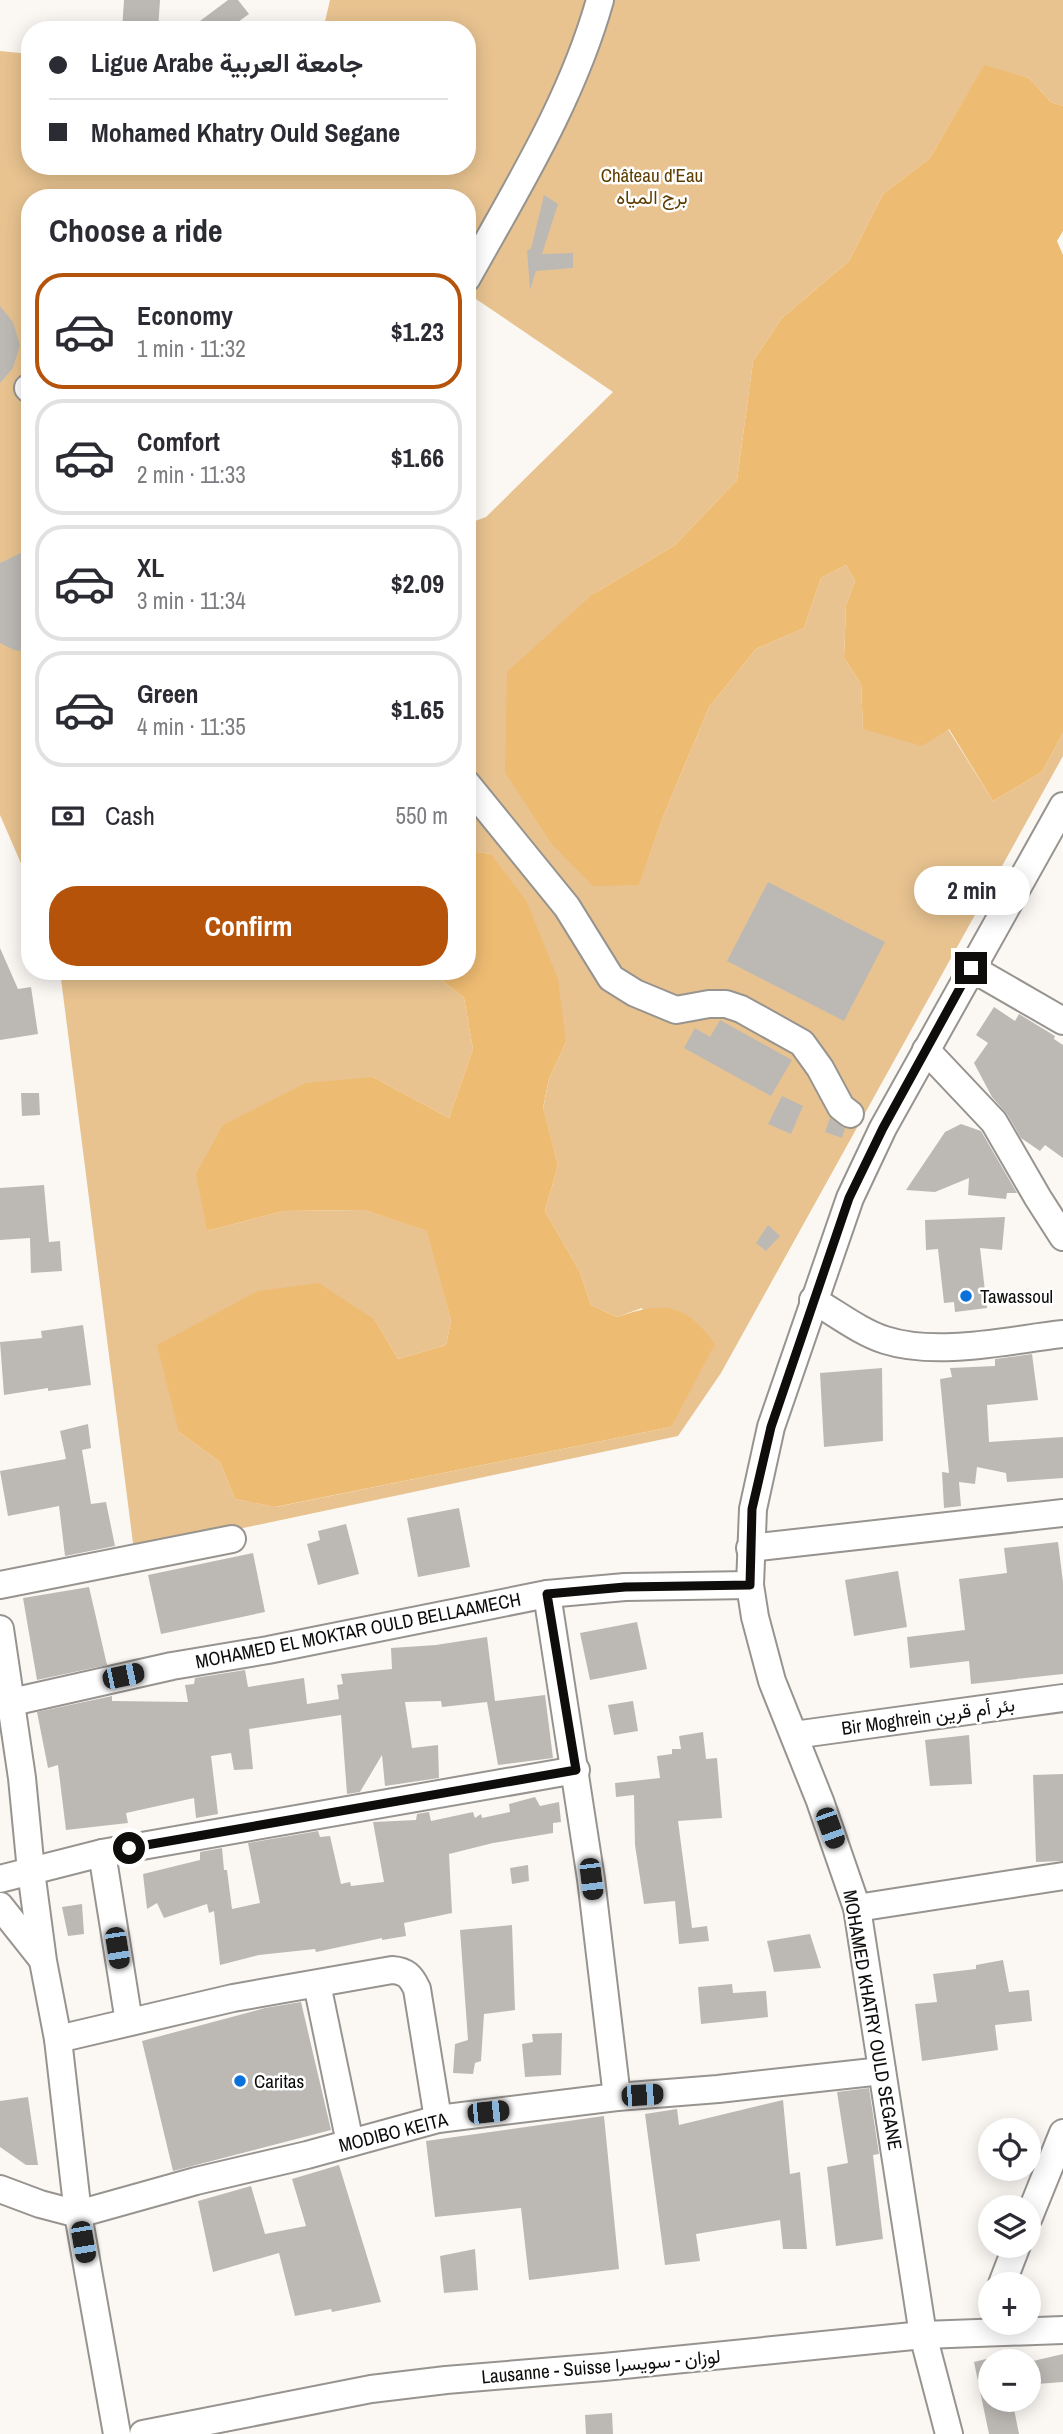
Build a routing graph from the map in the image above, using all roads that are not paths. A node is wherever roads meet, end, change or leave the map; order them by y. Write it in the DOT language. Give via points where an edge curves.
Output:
graph roads {
  1 [pos="600,0"];
  2 [pos="476,262"];
  3 [pos="476,796"];
  4 [pos="1063,806"];
  5 [pos="971,968"];
  6 [pos="1063,1021"];
  7 [pos="926,1049"];
  8 [pos="850,1114"];
  9 [pos="1060,1228"];
  10 [pos="813,1300"];
  11 [pos="1063,1334"];
  12 [pos="1063,1513"];
  13 [pos="232,1539"];
  14 [pos="750,1548"];
  15 [pos="0,1585"];
  16 [pos="750,1585"];
  17 [pos="547,1594"];
  18 [pos="0,1629"];
  19 [pos="1063,1698"];
  20 [pos="12,1702"];
  21 [pos="794,1735"];
  22 [pos="576,1770"];
  23 [pos="102,1853"];
  24 [pos="31,1871"];
  25 [pos="1063,1875"];
  26 [pos="0,1879"];
  27 [pos="0,1906"];
  28 [pos="857,1908"];
  29 [pos="43,1961"];
  30 [pos="317,1984"];
  31 [pos="129,2022"];
  32 [pos="58,2039"];
  33 [pos="882,2071"];
  34 [pos="617,2097"];
  35 [pos="438,2119"];
  36 [pos="1063,2133"];
  37 [pos="349,2143"];
  38 [pos="0,2189"];
  39 [pos="1038,2195"];
  40 [pos="78,2214"];
  41 [pos="978,2323"];
  42 [pos="1041,2327"];
  43 [pos="1063,2330"];
  44 [pos="923,2335"];
  45 [pos="117,2434"];
  46 [pos="143,2434"];
  47 [pos="949,2434"];
  1 -- 2 [label="street" via="580,61 545,138"];
  3 -- 8 [label="street" via="566,907 611,978 676,1010 709,1004 741,1009 802,1044"];
  4 -- 5 [label="street, MOHAMED KHATRY OULD SEGANE"];
  5 -- 6 [label="street"];
  5 -- 7 [label="street, MOHAMED KHATRY OULD SEGANE"];
  7 -- 9 [label="street" via="995,1122"];
  7 -- 10 [label="street, MOHAMED KHATRY OULD SEGANE" via="849,1198"];
  10 -- 11 [label="street" via="883,1340 923,1347"];
  10 -- 14 [label="street, MOHAMED KHATRY OULD SEGANE" via="771,1427 752,1509"];
  12 -- 14 [label="street"];
  13 -- 15 [label="street"];
  14 -- 16 [label="street, MOHAMED KHATRY OULD SEGANE"];
  16 -- 17 [label="street, MOHAMED EL MOKTAR OULD BELLAAMECH" via="625,1587"];
  16 -- 21 [label="street, MOHAMED KHATRY OULD SEGANE" via="772,1681"];
  17 -- 20 [label="street, MOHAMED EL MOKTAR OULD BELLAAMECH" via="147,1671"];
  17 -- 22 [label="street"];
  18 -- 20 [label="street"];
  19 -- 21 [label="street, Bir Moghrein بئر أم قرين"];
  20 -- 24 [label="street"];
  21 -- 28 [label="street, MOHAMED KHATRY OULD SEGANE"];
  22 -- 23 [label="street"];
  22 -- 34 [label="street"];
  23 -- 24 [label="street"];
  23 -- 31 [label="street"];
  24 -- 26 [label="street"];
  24 -- 29 [label="street"];
  25 -- 28 [label="street"];
  27 -- 29 [label="street"];
  28 -- 33 [label="street, MOHAMED KHATRY OULD SEGANE"];
  29 -- 32 [label="street"];
  30 -- 31 [label="street"];
  30 -- 35 [label="street" via="392,1970 412,1977"];
  30 -- 37 [label="street"];
  31 -- 32 [label="street"];
  32 -- 40 [label="street"];
  33 -- 34 [label="street, MODIBO KEITA"];
  33 -- 44 [label="street, MOHAMED KHATRY OULD SEGANE"];
  34 -- 35 [label="street, MODIBO KEITA"];
  35 -- 37 [label="street, MODIBO KEITA"];
  36 -- 39 [label="street"];
  37 -- 40 [label="street, MODIBO KEITA"];
  38 -- 40 [label="street"];
  40 -- 45 [label="street"];
  41 -- 44 [label="street, Lausanne - Suisse لوزان - سويسرا"];
  42 -- 43 [label="street, Lausanne - Suisse لوزان - سويسرا"];
  44 -- 46 [label="street, Lausanne - Suisse لوزان - سويسرا" via="409,2384"];
  44 -- 47 [label="street, MOHAMED KHATRY OULD SEGANE"];
}
